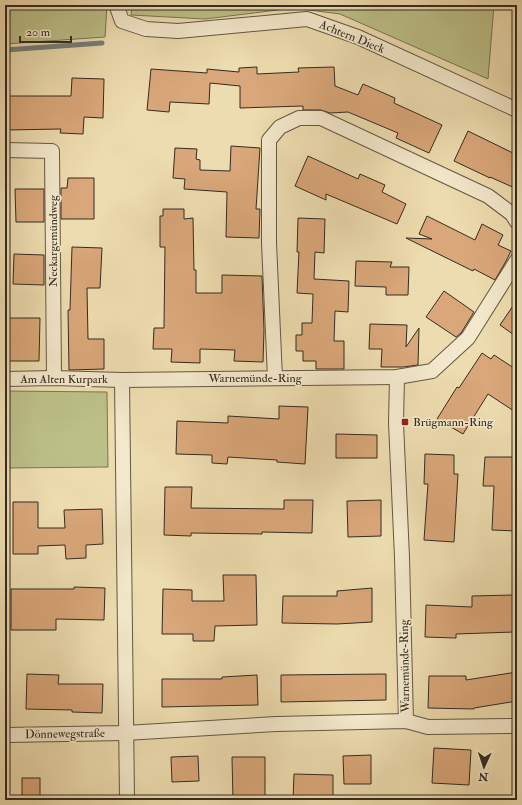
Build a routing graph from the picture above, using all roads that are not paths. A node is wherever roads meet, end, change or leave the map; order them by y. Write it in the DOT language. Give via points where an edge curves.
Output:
graph roads {
  1 [pos="118,5"];
  2 [pos="517,110"];
  3 [pos="5,150"];
  4 [pos="517,222"];
  5 [pos="517,260"];
  6 [pos="397,377"];
  7 [pos="54,378"];
  8 [pos="274,378"];
  9 [pos="5,379"];
  10 [pos="122,380"];
  11 [pos="406,721"];
  12 [pos="517,726"];
  13 [pos="125,733"];
  14 [pos="5,735"];
  15 [pos="127,800"];
  1 -- 2 [label="street, Achtern Dieck" via="122,21 146,29 178,31 307,19 358,37"];
  3 -- 7 [label="street, Neckargemündweg" via="52,151"];
  4 -- 8 [label="street" via="512,214 488,196 322,118 299,118 280,127 270,140 269,243"];
  5 -- 6 [label="street" via="468,338 432,371"];
  6 -- 8 [label="street, Warnemünde-Ring"];
  6 -- 11 [label="street, Warnemünde-Ring" via="396,423"];
  7 -- 9 [label="street, Am Alten Kurpark"];
  7 -- 10 [label="street, Am Alten Kurpark"];
  8 -- 10 [label="street, Warnemünde-Ring"];
  10 -- 13 [label="street"];
  11 -- 12 [label="street, Warnemünde-Ring" via="428,727"];
  11 -- 13 [label="street, Warnemünde-Ring" via="276,724"];
  13 -- 14 [label="street, Dönnewegstraße"];
  13 -- 15 [label="street"];
}
